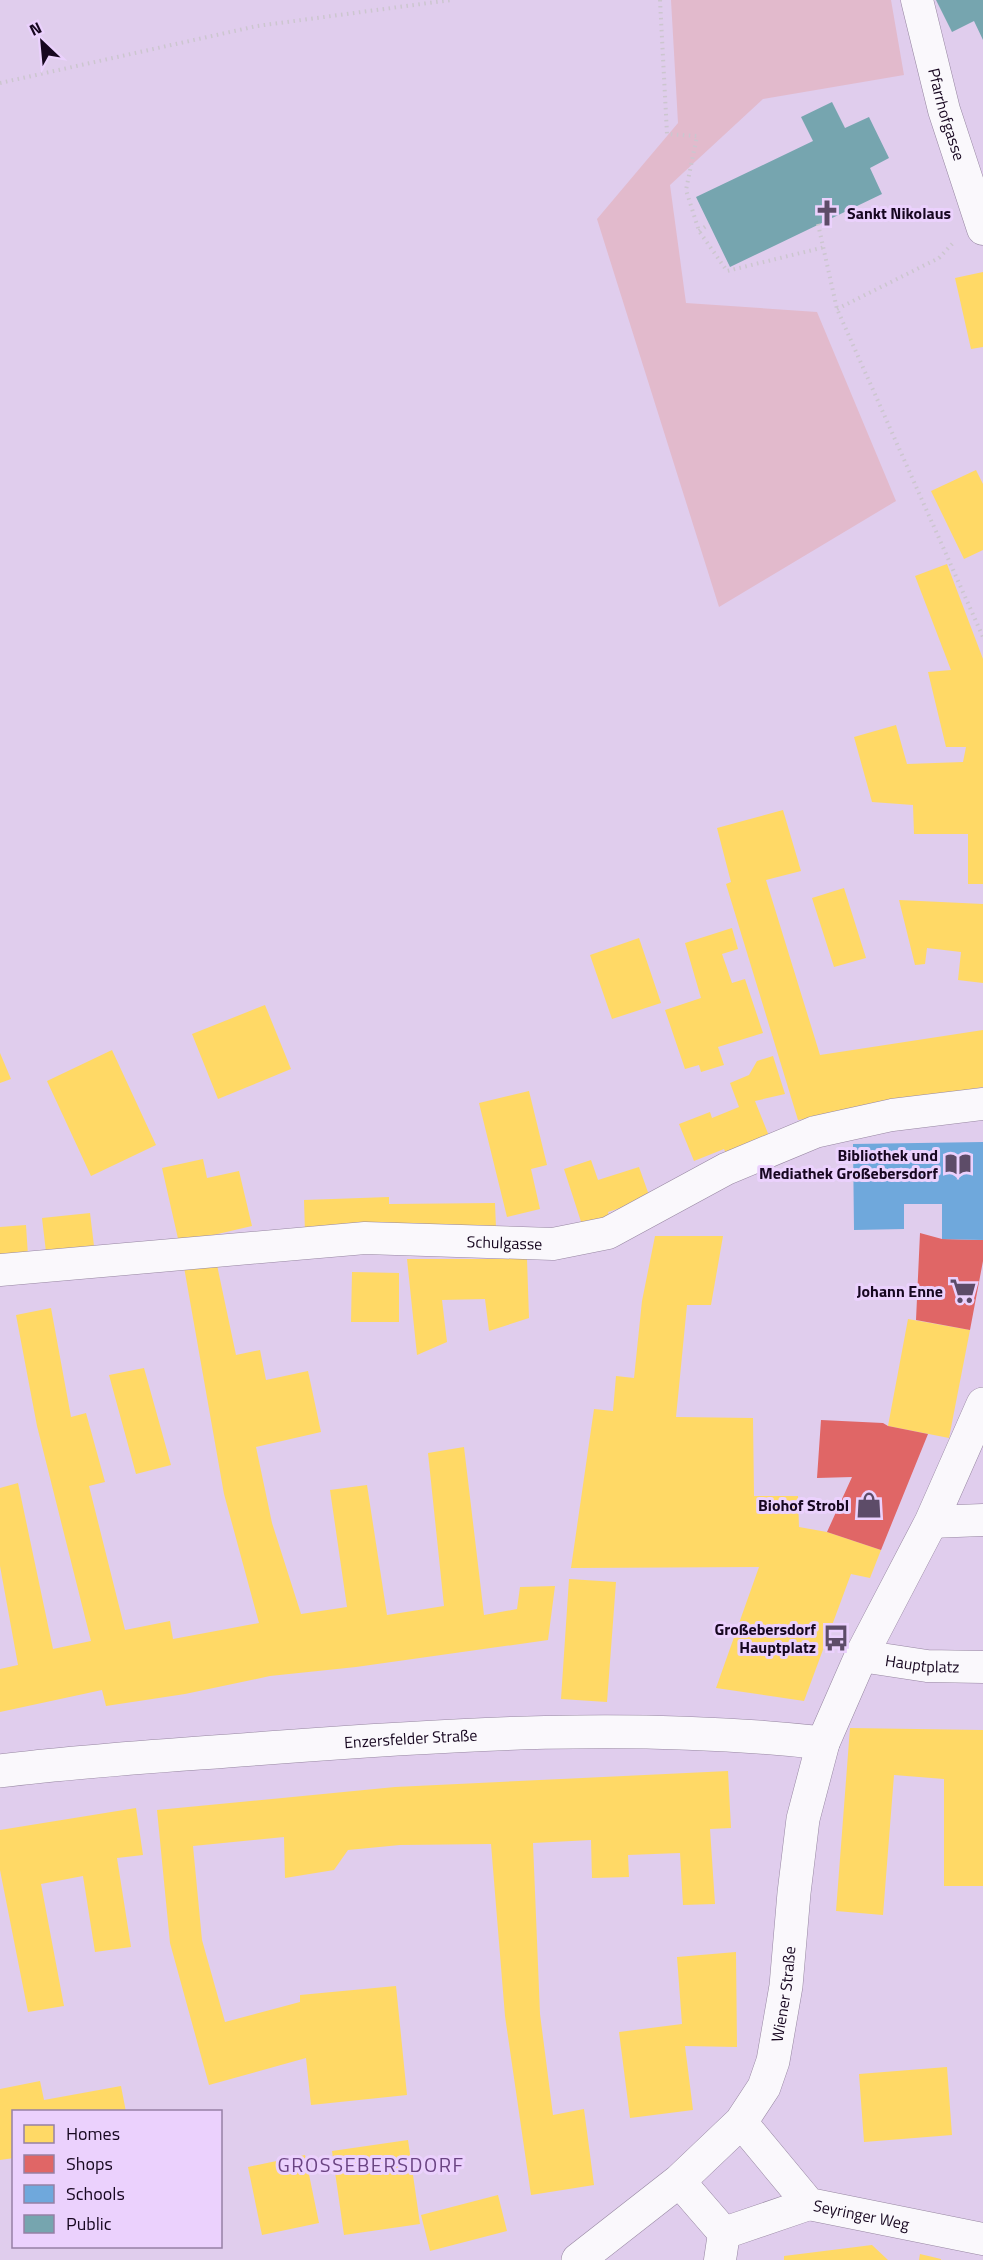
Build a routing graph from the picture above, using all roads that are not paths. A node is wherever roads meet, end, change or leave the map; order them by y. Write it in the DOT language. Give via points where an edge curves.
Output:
graph roads {
  1 [pos="917,0"];
  2 [pos="983,229"];
  3 [pos="983,1104"];
  4 [pos="0,1270"];
  5 [pos="983,1404"];
  6 [pos="983,1520"];
  7 [pos="931,1522"];
  8 [pos="861,1656"];
  9 [pos="983,1667"];
  10 [pos="823,1743"];
  11 [pos="0,1771"];
  12 [pos="741,2122"];
  13 [pos="679,2181"];
  14 [pos="809,2204"];
  15 [pos="983,2239"];
  16 [pos="722,2247"];
  17 [pos="578,2260"];
  1 -- 2 [label="street, Pfarrhofgasse" via="944,110"];
  3 -- 4 [label="street, Schulgasse" via="892,1115 815,1132 726,1168 608,1233 553,1244 365,1238"];
  5 -- 7 [label="street, Wiener Straße"];
  6 -- 7 [label="street"];
  7 -- 8 [label="street, Wiener Straße"];
  8 -- 9 [label="street, Hauptplatz" via="927,1666"];
  8 -- 10 [label="street, Wiener Straße"];
  10 -- 11 [label="street, Enzersfelder Straße" via="748,1734 438,1735"];
  10 -- 12 [label="street, Wiener Straße" via="803,1819 786,1986 773,2061 764,2087"];
  12 -- 13 [label="street, Wiener Straße"];
  12 -- 14 [label="street, Seyringer Weg"];
  13 -- 16 [label="street"];
  13 -- 17 [label="street, Wiener Straße"];
  14 -- 15 [label="street, Seyringer Weg"];
  14 -- 16 [label="street"];
}
